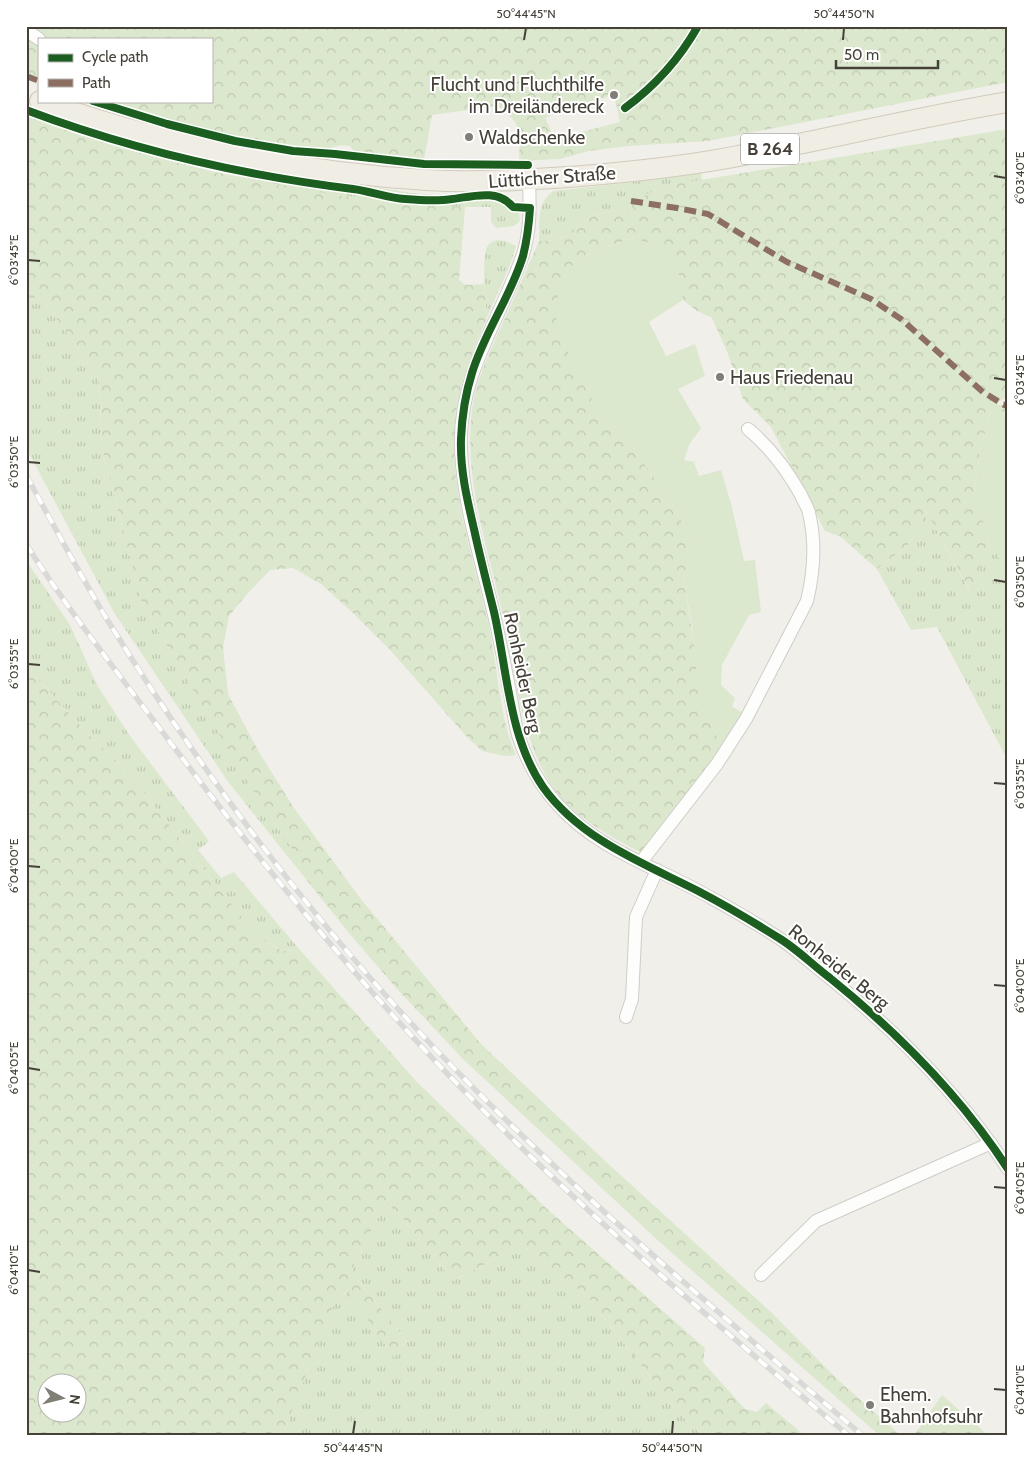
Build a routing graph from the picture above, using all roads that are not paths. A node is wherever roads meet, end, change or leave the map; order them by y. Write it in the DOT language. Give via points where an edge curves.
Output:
graph roads {
  1 [pos="26,30"];
  2 [pos="38,39"];
  3 [pos="26,96"];
  4 [pos="38,101"];
  5 [pos="45,102"];
  6 [pos="1008,102"];
  7 [pos="76,107"];
  8 [pos="529,180"];
  9 [pos="748,428"];
  10 [pos="641,862"];
  11 [pos="657,870"];
  12 [pos="626,1017"];
  13 [pos="991,1143"];
  14 [pos="1008,1169"];
  15 [pos="761,1275"];
  1 -- 2 [label="street"];
  3 -- 4 [label="main road, Lütticher Straße / B 264"];
  5 -- 7 [label="main road, Lütticher Straße / B 264"];
  6 -- 8 [label="main road, Lütticher Straße / B 264" via="720,159 618,173"];
  7 -- 8 [label="main road, Lütticher Straße / B 264" via="156,138 316,170 427,180"];
  8 -- 10 [label="street, Ronheider Berg" via="528,233 522,258 472,371 463,406 463,480 518,734 527,757 542,785 569,816 612,848"];
  9 -- 10 [label="street" via="768,446 809,511 814,562 812,582 807,601 746,719 717,764"];
  10 -- 11 [label="street, Ronheider Berg"];
  11 -- 12 [label="street" via="636,917 632,999"];
  11 -- 13 [label="street, Ronheider Berg" via="785,942 857,999 943,1083"];
  13 -- 14 [label="street, Ronheider Berg"];
  13 -- 15 [label="street" via="816,1221"];
}
